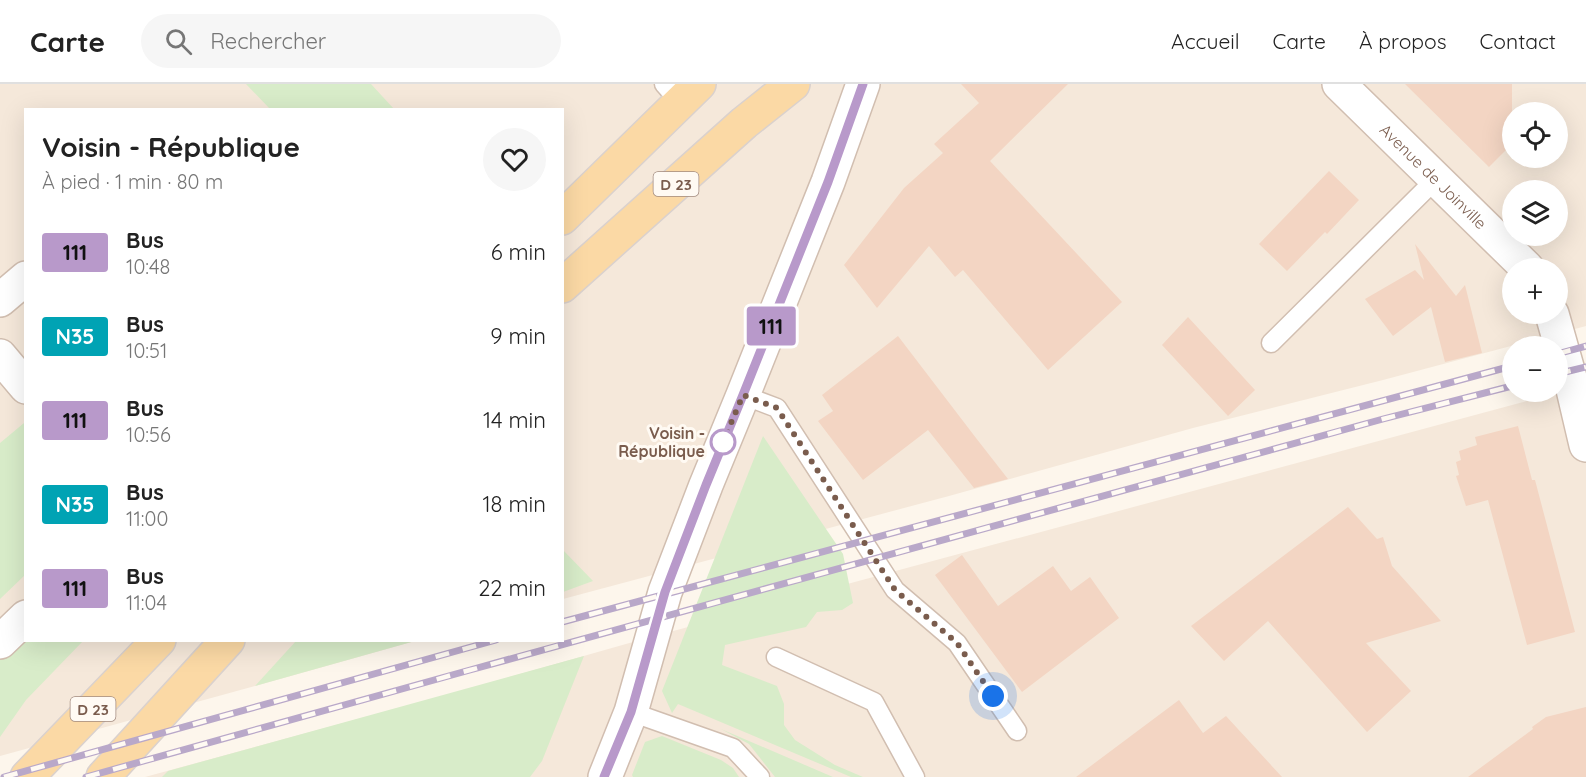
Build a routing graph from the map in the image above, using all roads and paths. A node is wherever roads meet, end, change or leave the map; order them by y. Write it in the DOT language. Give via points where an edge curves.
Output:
graph roads {
  1 [pos="793,84"];
  2 [pos="863,84"];
  3 [pos="1339,84"];
  4 [pos="681,90"];
  5 [pos="1436,179"];
  6 [pos="564,216"];
  7 [pos="1517,258"];
  8 [pos="24,280"];
  9 [pos="564,284"];
  10 [pos="0,300"];
  11 [pos="1555,324"];
  12 [pos="1271,343"];
  13 [pos="0,356"];
  14 [pos="24,385"];
  15 [pos="743,395"];
  16 [pos="1586,445"];
  17 [pos="24,619"];
  18 [pos="0,642"];
  19 [pos="157,642"];
  20 [pos="226,642"];
  21 [pos="776,657"];
  22 [pos="631,712"];
  23 [pos="1017,731"];
  24 [pos="27,777"];
  25 [pos="103,777"];
  26 [pos="604,777"];
  27 [pos="760,777"];
  28 [pos="915,777"];
  1 -- 9 [label="main road, D 23"];
  2 -- 15 [label="street"];
  3 -- 5 [label="street, Avenue de Joinville"];
  4 -- 6 [label="main road"];
  5 -- 7 [label="street, Avenue de Joinville"];
  5 -- 12 [label="lane"];
  8 -- 10 [label="street"];
  11 -- 16 [label="street"];
  13 -- 14 [label="street"];
  15 -- 22 [label="street" via="665,592"];
  15 -- 23 [label="lane" via="777,408 895,590 957,643"];
  17 -- 18 [label="street"];
  19 -- 24 [label="main road, D 23"];
  20 -- 25 [label="main road"];
  21 -- 28 [label="lane" via="874,702"];
  22 -- 26 [label="street"];
  22 -- 27 [label="lane" via="733,748"];
}
